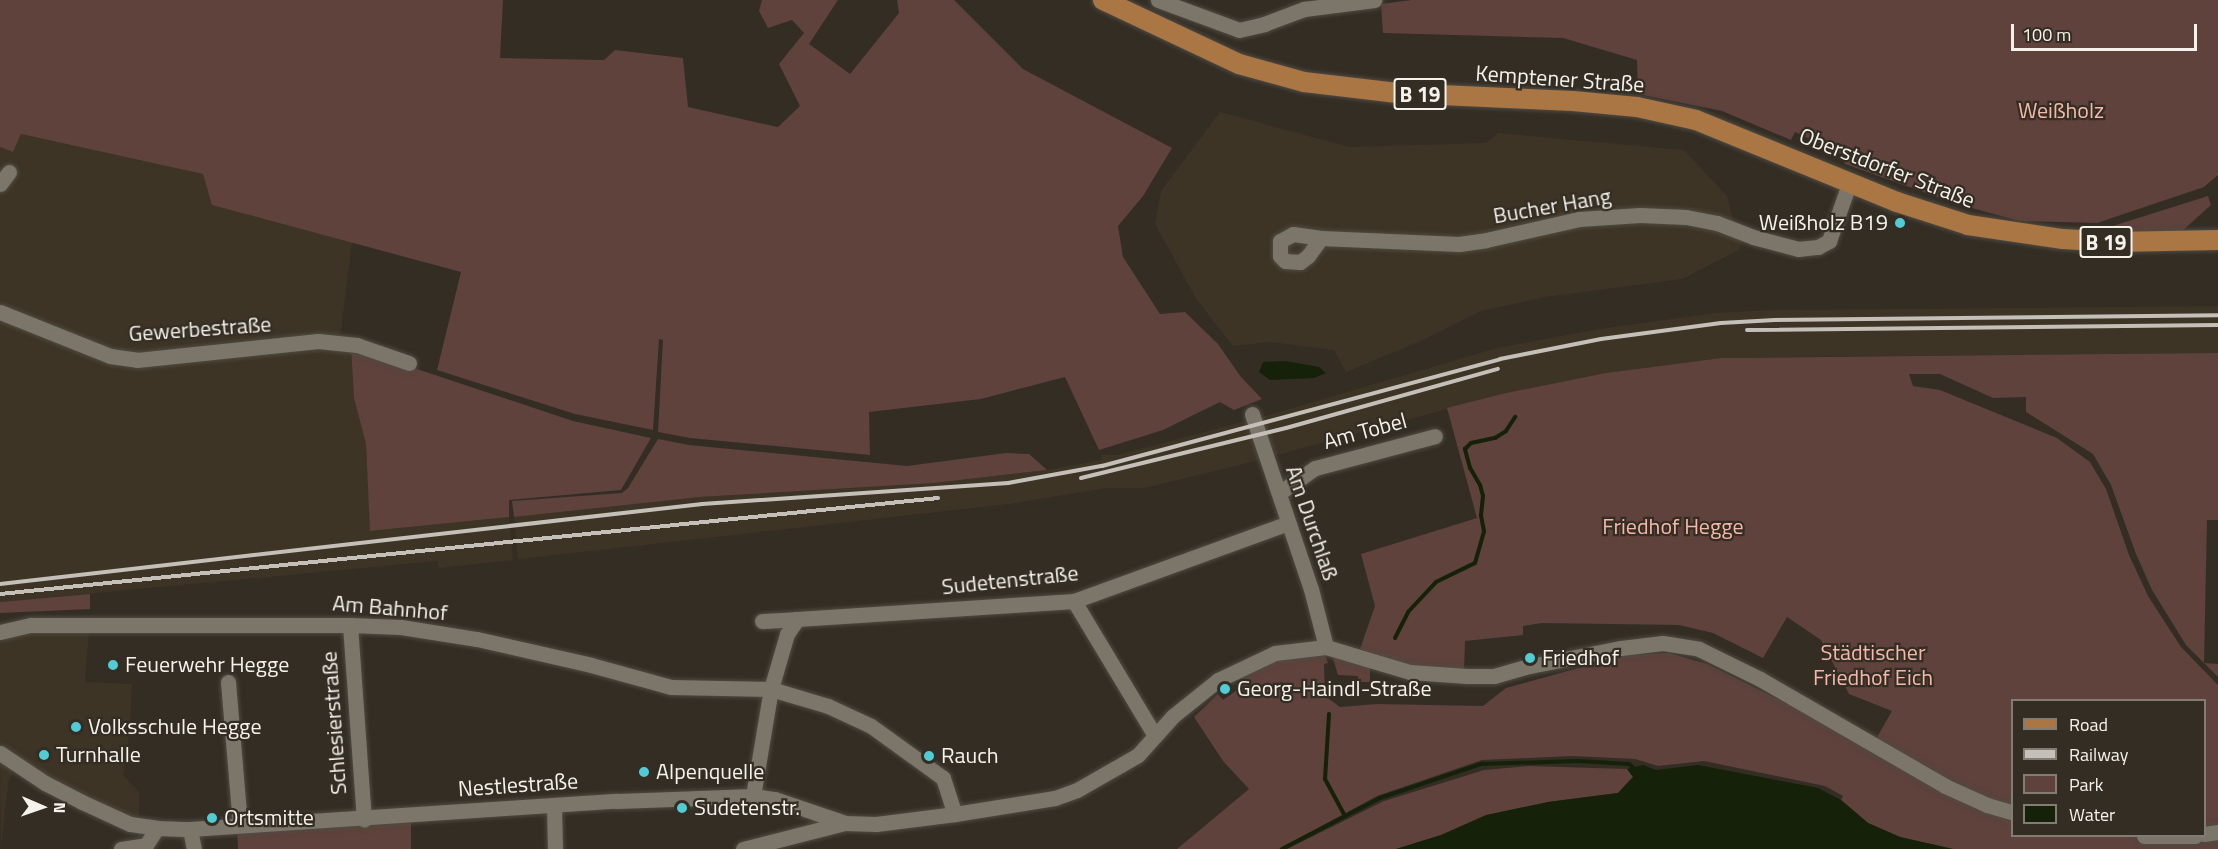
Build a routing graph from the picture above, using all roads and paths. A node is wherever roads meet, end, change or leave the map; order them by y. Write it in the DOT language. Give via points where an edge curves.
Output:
graph roads {
  1 [pos="1103,0"];
  2 [pos="1158,0"];
  3 [pos="1374,0"];
  4 [pos="1722,130"];
  5 [pos="1850,182"];
  6 [pos="1321,238"];
  7 [pos="2218,240"];
  8 [pos="0,312"];
  9 [pos="409,363"];
  10 [pos="1252,414"];
  11 [pos="1435,436"];
  12 [pos="1279,493"];
  13 [pos="1288,523"];
  14 [pos="1074,601"];
  15 [pos="797,619"];
  16 [pos="762,621"];
  17 [pos="350,625"];
  18 [pos="0,632"];
  19 [pos="1326,647"];
  20 [pos="228,682"];
  21 [pos="771,689"];
  22 [pos="1155,736"];
  23 [pos="0,753"];
  24 [pos="753,796"];
  25 [pos="554,805"];
  26 [pos="2011,812"];
  27 [pos="955,814"];
  28 [pos="364,819"];
  29 [pos="845,823"];
  30 [pos="240,824"];
  31 [pos="157,828"];
  32 [pos="190,829"];
  33 [pos="121,849"];
  34 [pos="194,849"];
  35 [pos="555,849"];
  36 [pos="743,849"];
  1 -- 4 [label="main road, Kemptener Straße / B 19" via="1239,64 1304,82 1397,93 1637,107"];
  2 -- 3 [label="street" via="1239,30 1304,9"];
  4 -- 5 [label="main road, Oberstdorfer Straße / B 19"];
  5 -- 6 [label="street, Bucher Hang" via="1829,240 1818,247 1797,249 1686,217 1640,215 1579,219 1459,244"];
  5 -- 7 [label="main road, Oberstdorfer Straße / B 19" via="1933,214 2018,235 2114,242"];
  8 -- 9 [label="street, Gewerbestraße" via="110,356 137,360 318,341 357,345"];
  10 -- 12 [label="street, Am Durchlaß"];
  11 -- 12 [label="street, Am Tobel" via="1315,468"];
  12 -- 13 [label="street, Am Durchlaß"];
  13 -- 14 [label="street, Sudetenstraße"];
  13 -- 19 [label="street, Am Durchlaß"];
  14 -- 15 [label="street, Sudetenstraße"];
  14 -- 22 [label="street"];
  15 -- 16 [label="street, Sudetenstraße"];
  15 -- 21 [label="street" via="787,634"];
  17 -- 18 [label="street, Am Bahnhof" via="31,625"];
  17 -- 21 [label="street, Am Bahnhof" via="401,627 477,639 671,687"];
  17 -- 28 [label="street, Schlesierstraße"];
  19 -- 22 [label="street" via="1275,653 1244,666 1195,696"];
  19 -- 26 [label="street" via="1410,672 1441,676 1494,676 1621,648 1663,643 1699,650 1760,679 1945,786 1987,806"];
  20 -- 30 [label="street"];
  21 -- 24 [label="street"];
  21 -- 27 [label="street, Am Bahnhof" via="828,706 871,726 943,778"];
  22 -- 27 [label="street" via="1138,755 1077,790 1055,798"];
  23 -- 31 [label="street, Nestlestraße" via="82,802 130,824"];
  24 -- 25 [label="street, Nestlestraße"];
  24 -- 29 [label="street, Nestlestraße" via="775,799"];
  25 -- 28 [label="street, Nestlestraße"];
  25 -- 35 [label="street"];
  27 -- 29 [label="street" via="876,824"];
  28 -- 30 [label="street, Nestlestraße"];
  29 -- 36 [label="street"];
  30 -- 32 [label="street, Nestlestraße"];
  31 -- 32 [label="street, Nestlestraße"];
  31 -- 33 [label="street" via="146,845"];
  32 -- 34 [label="street"];
}
